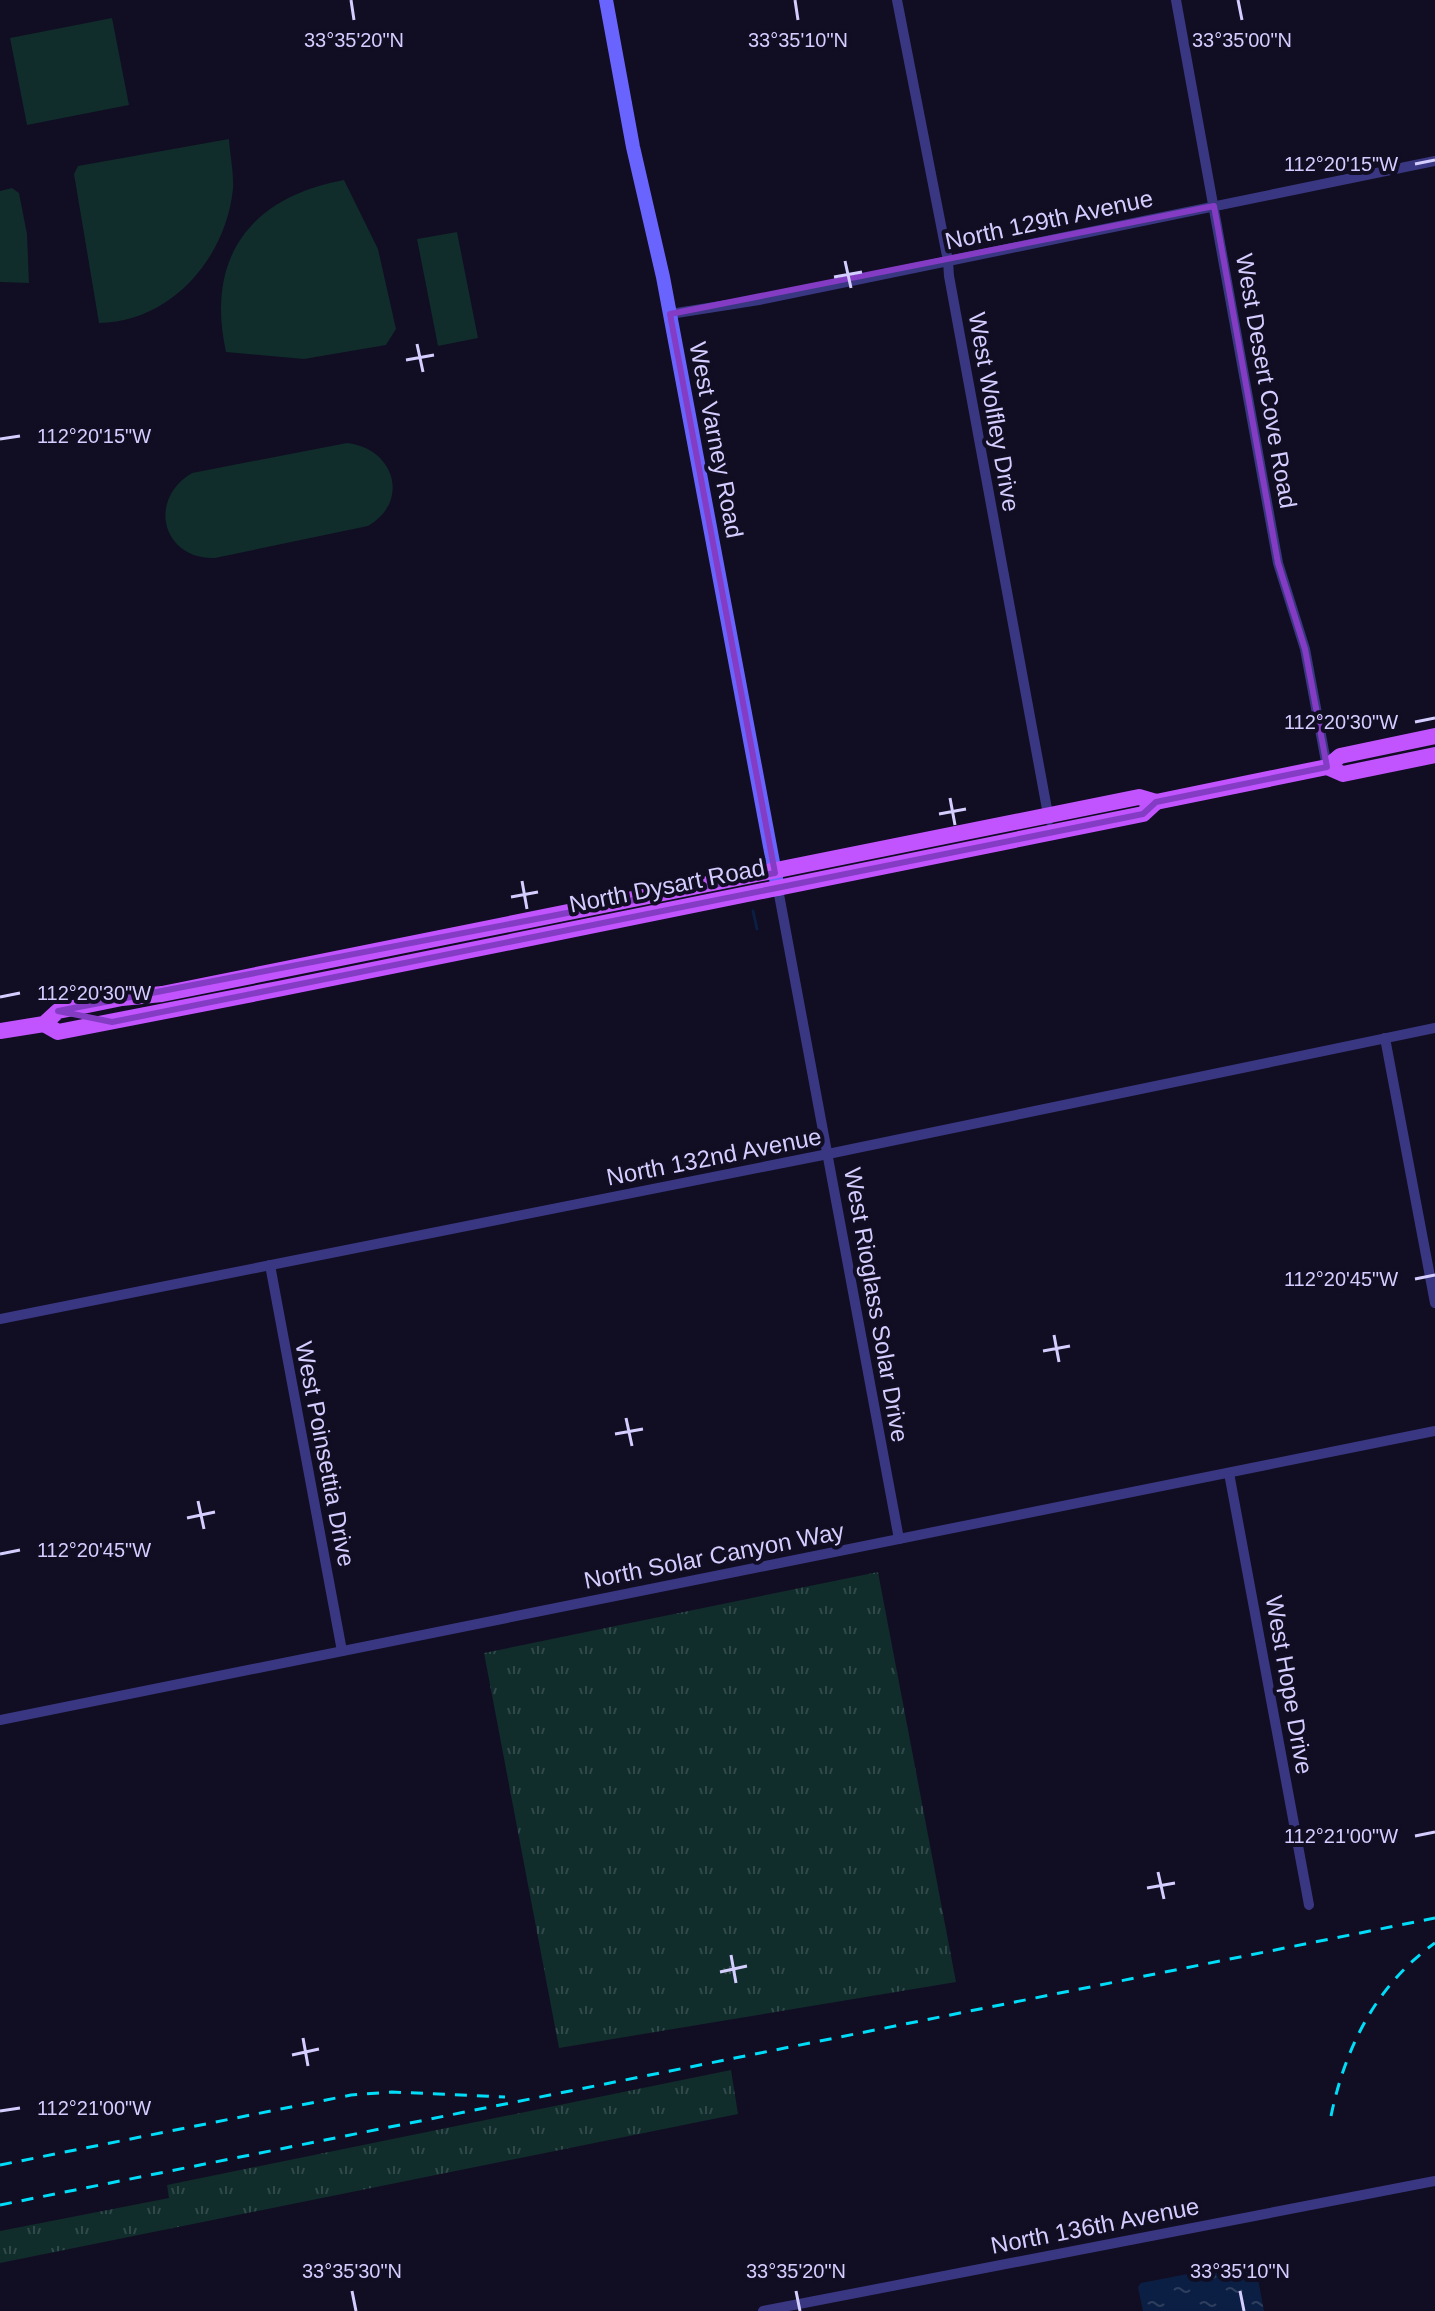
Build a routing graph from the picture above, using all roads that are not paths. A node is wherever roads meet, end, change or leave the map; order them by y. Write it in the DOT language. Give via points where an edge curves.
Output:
graph roads {
  1 [pos="606,0"];
  2 [pos="897,0"];
  3 [pos="1176,0"];
  4 [pos="1435,161"];
  5 [pos="1214,206"];
  6 [pos="948,261"];
  7 [pos="670,314"];
  8 [pos="1435,736"];
  9 [pos="1435,755"];
  10 [pos="1327,767"];
  11 [pos="1050,824"];
  12 [pos="776,881"];
  13 [pos="58,1011"];
  14 [pos="112,1022"];
  15 [pos="44,1024"];
  16 [pos="1435,1028"];
  17 [pos="0,1031"];
  18 [pos="1385,1038"];
  19 [pos="828,1154"];
  20 [pos="270,1265"];
  21 [pos="1435,1303"];
  22 [pos="0,1319"];
  23 [pos="1435,1431"];
  24 [pos="1229,1473"];
  25 [pos="899,1539"];
  26 [pos="342,1651"];
  27 [pos="0,1720"];
  28 [pos="1309,1905"];
  29 [pos="1435,2181"];
  30 [pos="763,2311"];
  1 -- 7 [label="street, West Varney Road"];
  2 -- 6 [label="street, West Wolfley Drive"];
  3 -- 5 [label="street, West Desert Cove Road"];
  4 -- 5 [label="street, North 129th Avenue"];
  5 -- 6 [label="street, North 129th Avenue"];
  5 -- 10 [label="street, West Desert Cove Road" via="1278,563 1305,649"];
  6 -- 7 [label="street, North 129th Avenue"];
  6 -- 11 [label="street, West Wolfley Drive"];
  7 -- 12 [label="street, West Varney Road"];
  8 -- 10 [label="main road, North Dysart Road" via="1340,756"];
  9 -- 10 [label="main road, North Dysart Road" via="1343,774"];
  10 -- 11 [label="main road, North Dysart Road" via="1156,802 1143,814"];
  11 -- 12 [label="main road, North Dysart Road"];
  12 -- 13 [label="main road, North Dysart Road"];
  12 -- 14 [label="main road, North Dysart Road"];
  12 -- 19 [label="street, West Rioglass Solar Drive"];
  13 -- 14 [label="main road"];
  13 -- 15 [label="main road"];
  14 -- 15 [label="main road, North Dysart Road" via="58,1032"];
  15 -- 17 [label="main road, North Dysart Road"];
  16 -- 18 [label="street, North 132nd Avenue"];
  18 -- 19 [label="street, North 132nd Avenue"];
  18 -- 21 [label="street"];
  19 -- 20 [label="street, North 132nd Avenue"];
  19 -- 25 [label="street, West Rioglass Solar Drive"];
  20 -- 22 [label="street, North 132nd Avenue"];
  20 -- 26 [label="street, West Poinsettia Drive"];
  23 -- 24 [label="street, North Solar Canyon Way"];
  24 -- 25 [label="street, North Solar Canyon Way"];
  24 -- 28 [label="street, West Hope Drive"];
  25 -- 26 [label="street, North Solar Canyon Way"];
  26 -- 27 [label="street, North Solar Canyon Way"];
  29 -- 30 [label="street, North 136th Avenue"];
}
